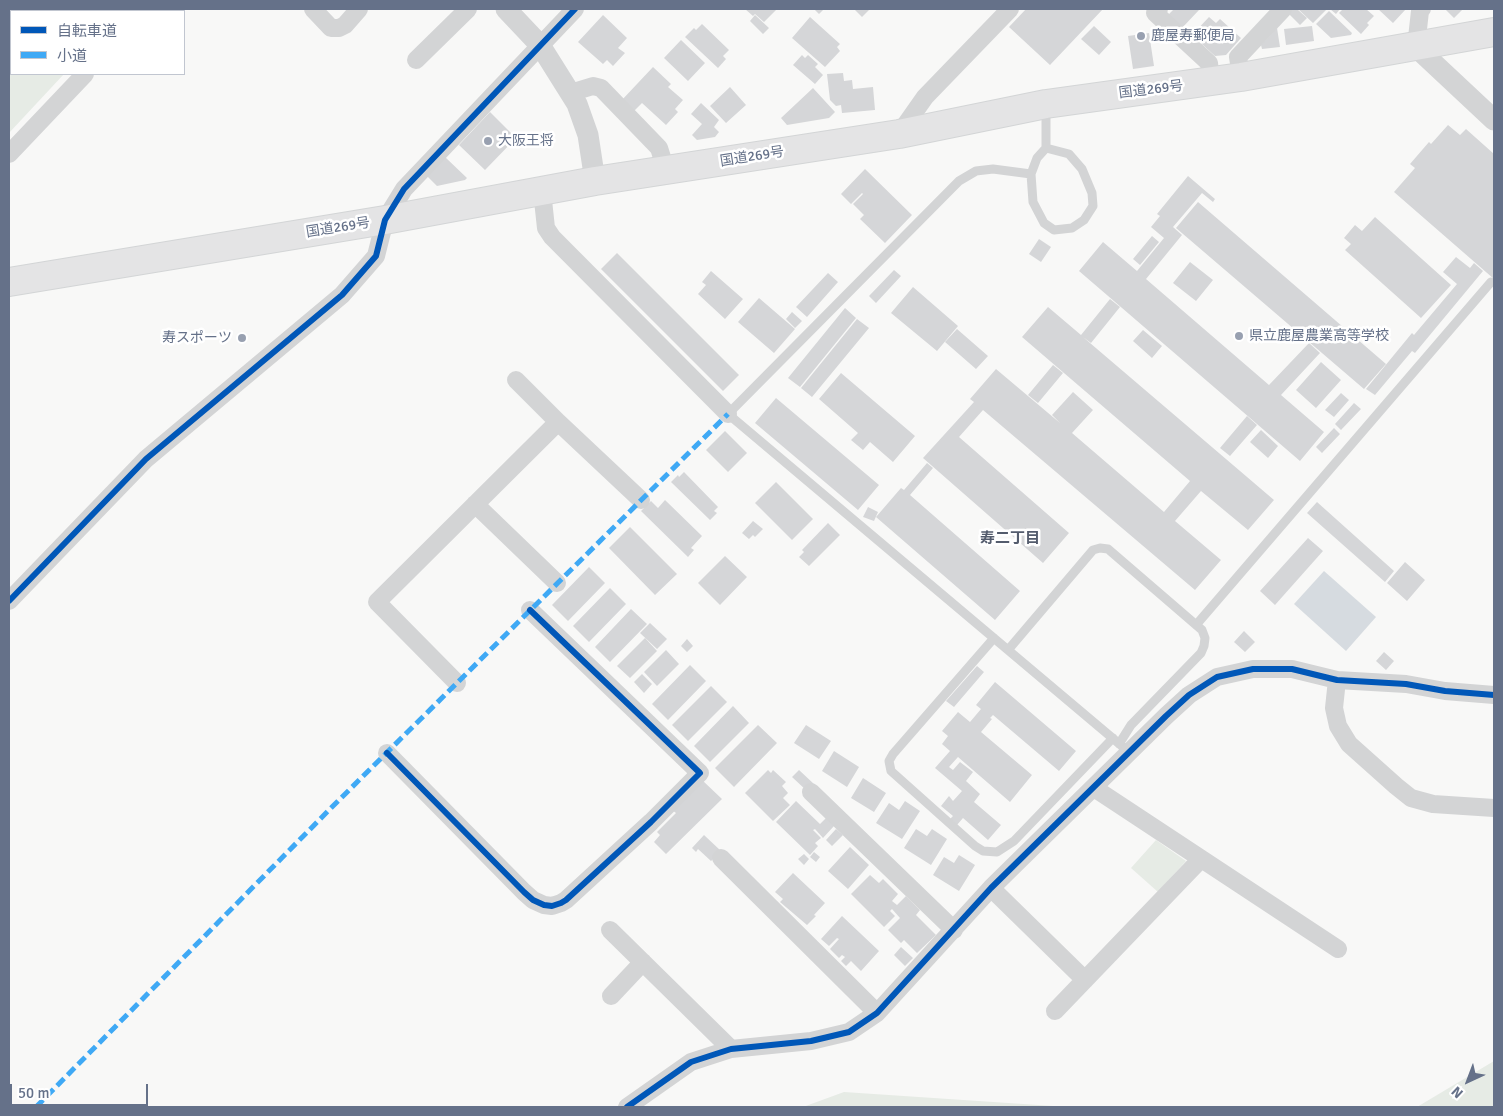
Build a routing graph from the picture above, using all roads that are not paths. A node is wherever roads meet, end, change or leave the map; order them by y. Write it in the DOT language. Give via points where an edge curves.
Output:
graph roads {
  1 [pos="313,9"];
  2 [pos="360,9"];
  3 [pos="468,9"];
  4 [pos="506,9"];
  5 [pos="576,9"];
  6 [pos="1010,9"];
  7 [pos="1159,9"];
  8 [pos="1283,9"];
  9 [pos="1422,9"];
  10 [pos="1494,32"];
  11 [pos="540,45"];
  12 [pos="1416,47"];
  13 [pos="416,60"];
  14 [pos="84,75"];
  15 [pos="1241,77"];
  16 [pos="1211,82"];
  17 [pos="570,93"];
  18 [pos="1046,104"];
  19 [pos="1494,120"];
  20 [pos="899,134"];
  21 [pos="1046,148"];
  22 [pos="9,154"];
  23 [pos="666,170"];
  24 [pos="1031,174"];
  25 [pos="595,181"];
  26 [pos="542,191"];
  27 [pos="385,220"];
  28 [pos="9,282"];
  29 [pos="1491,282"];
  30 [pos="516,380"];
  31 [pos="728,414"];
  32 [pos="558,422"];
  33 [pos="641,500"];
  34 [pos="475,504"];
  35 [pos="557,583"];
  36 [pos="11,593"];
  37 [pos="530,610"];
  38 [pos="1196,625"];
  39 [pos="994,638"];
  40 [pos="1008,650"];
  41 [pos="1338,680"];
  42 [pos="457,683"];
  43 [pos="1494,695"];
  44 [pos="1121,745"];
  45 [pos="387,753"];
  46 [pos="1094,788"];
  47 [pos="811,792"];
  48 [pos="1494,808"];
  49 [pos="721,858"];
  50 [pos="1201,859"];
  51 [pos="991,888"];
  52 [pos="610,930"];
  53 [pos="954,930"];
  54 [pos="1338,949"];
  55 [pos="643,962"];
  56 [pos="1085,980"];
  57 [pos="612,996"];
  58 [pos="1056,1011"];
  59 [pos="878,1013"];
  60 [pos="731,1049"];
  61 [pos="627,1107"];
  1 -- 2 [label="street" via="332,28 339,28"];
  3 -- 13 [label="street"];
  4 -- 11 [label="street"];
  5 -- 11 [label="street"];
  6 -- 20 [label="street" via="925,97"];
  7 -- 16 [label="street" via="1155,13 1209,63"];
  8 -- 15 [label="street" via="1238,58"];
  9 -- 12 [label="street"];
  10 -- 12 [label="highway, 国道269号"];
  11 -- 17 [label="street"];
  11 -- 27 [label="street" via="404,189"];
  12 -- 15 [label="highway, 国道269号"];
  12 -- 19 [label="street"];
  14 -- 22 [label="street"];
  15 -- 16 [label="highway, 国道269号"];
  16 -- 18 [label="highway, 国道269号"];
  17 -- 23 [label="street" via="593,86 601,88 659,148"];
  17 -- 25 [label="street" via="578,104 588,136"];
  18 -- 20 [label="highway, 国道269号"];
  18 -- 21 [label="lane"];
  20 -- 23 [label="highway, 国道269号"];
  21 -- 24 [label="lane" via="1037,158"];
  21 -- 24 [label="lane" via="1069,154 1082,169 1094,206 1084,220 1072,228 1054,230 1044,224 1033,202"];
  23 -- 25 [label="highway, 国道269号"];
  24 -- 31 [label="lane" via="993,168 976,171 960,181"];
  25 -- 26 [label="highway, 国道269号"];
  26 -- 27 [label="highway, 国道269号"];
  26 -- 31 [label="street" via="546,228 552,238"];
  27 -- 28 [label="highway, 国道269号"];
  27 -- 36 [label="street" via="376,256 342,295 146,459"];
  29 -- 38 [label="lane"];
  30 -- 32 [label="street"];
  31 -- 39 [label="lane"];
  32 -- 33 [label="street"];
  32 -- 34 [label="street"];
  34 -- 35 [label="street"];
  34 -- 42 [label="street" via="377,602"];
  37 -- 45 [label="street" via="700,773 566,900 552,906 533,900 524,892"];
  38 -- 40 [label="lane" via="1108,549 1100,548 1092,550"];
  38 -- 44 [label="lane" via="1205,638 1201,653 1131,725"];
  39 -- 40 [label="lane"];
  39 -- 44 [label="lane" via="889,761 892,771 975,846 983,851 997,852 1014,841"];
  40 -- 44 [label="lane"];
  41 -- 43 [label="street" via="1406,684"];
  41 -- 44 [label="street" via="1292,669 1253,669 1217,677"];
  41 -- 48 [label="street" via="1334,708 1338,726 1349,744 1396,786 1411,798 1433,804"];
  44 -- 46 [label="street"];
  46 -- 50 [label="street"];
  46 -- 51 [label="street"];
  47 -- 53 [label="street"];
  49 -- 59 [label="street"];
  50 -- 54 [label="street"];
  50 -- 56 [label="street"];
  51 -- 53 [label="street"];
  51 -- 56 [label="street"];
  52 -- 55 [label="street"];
  53 -- 59 [label="street"];
  55 -- 57 [label="street"];
  55 -- 60 [label="street"];
  56 -- 58 [label="street"];
  59 -- 60 [label="street" via="849,1032 812,1041"];
  60 -- 61 [label="street" via="691,1062"];
}
